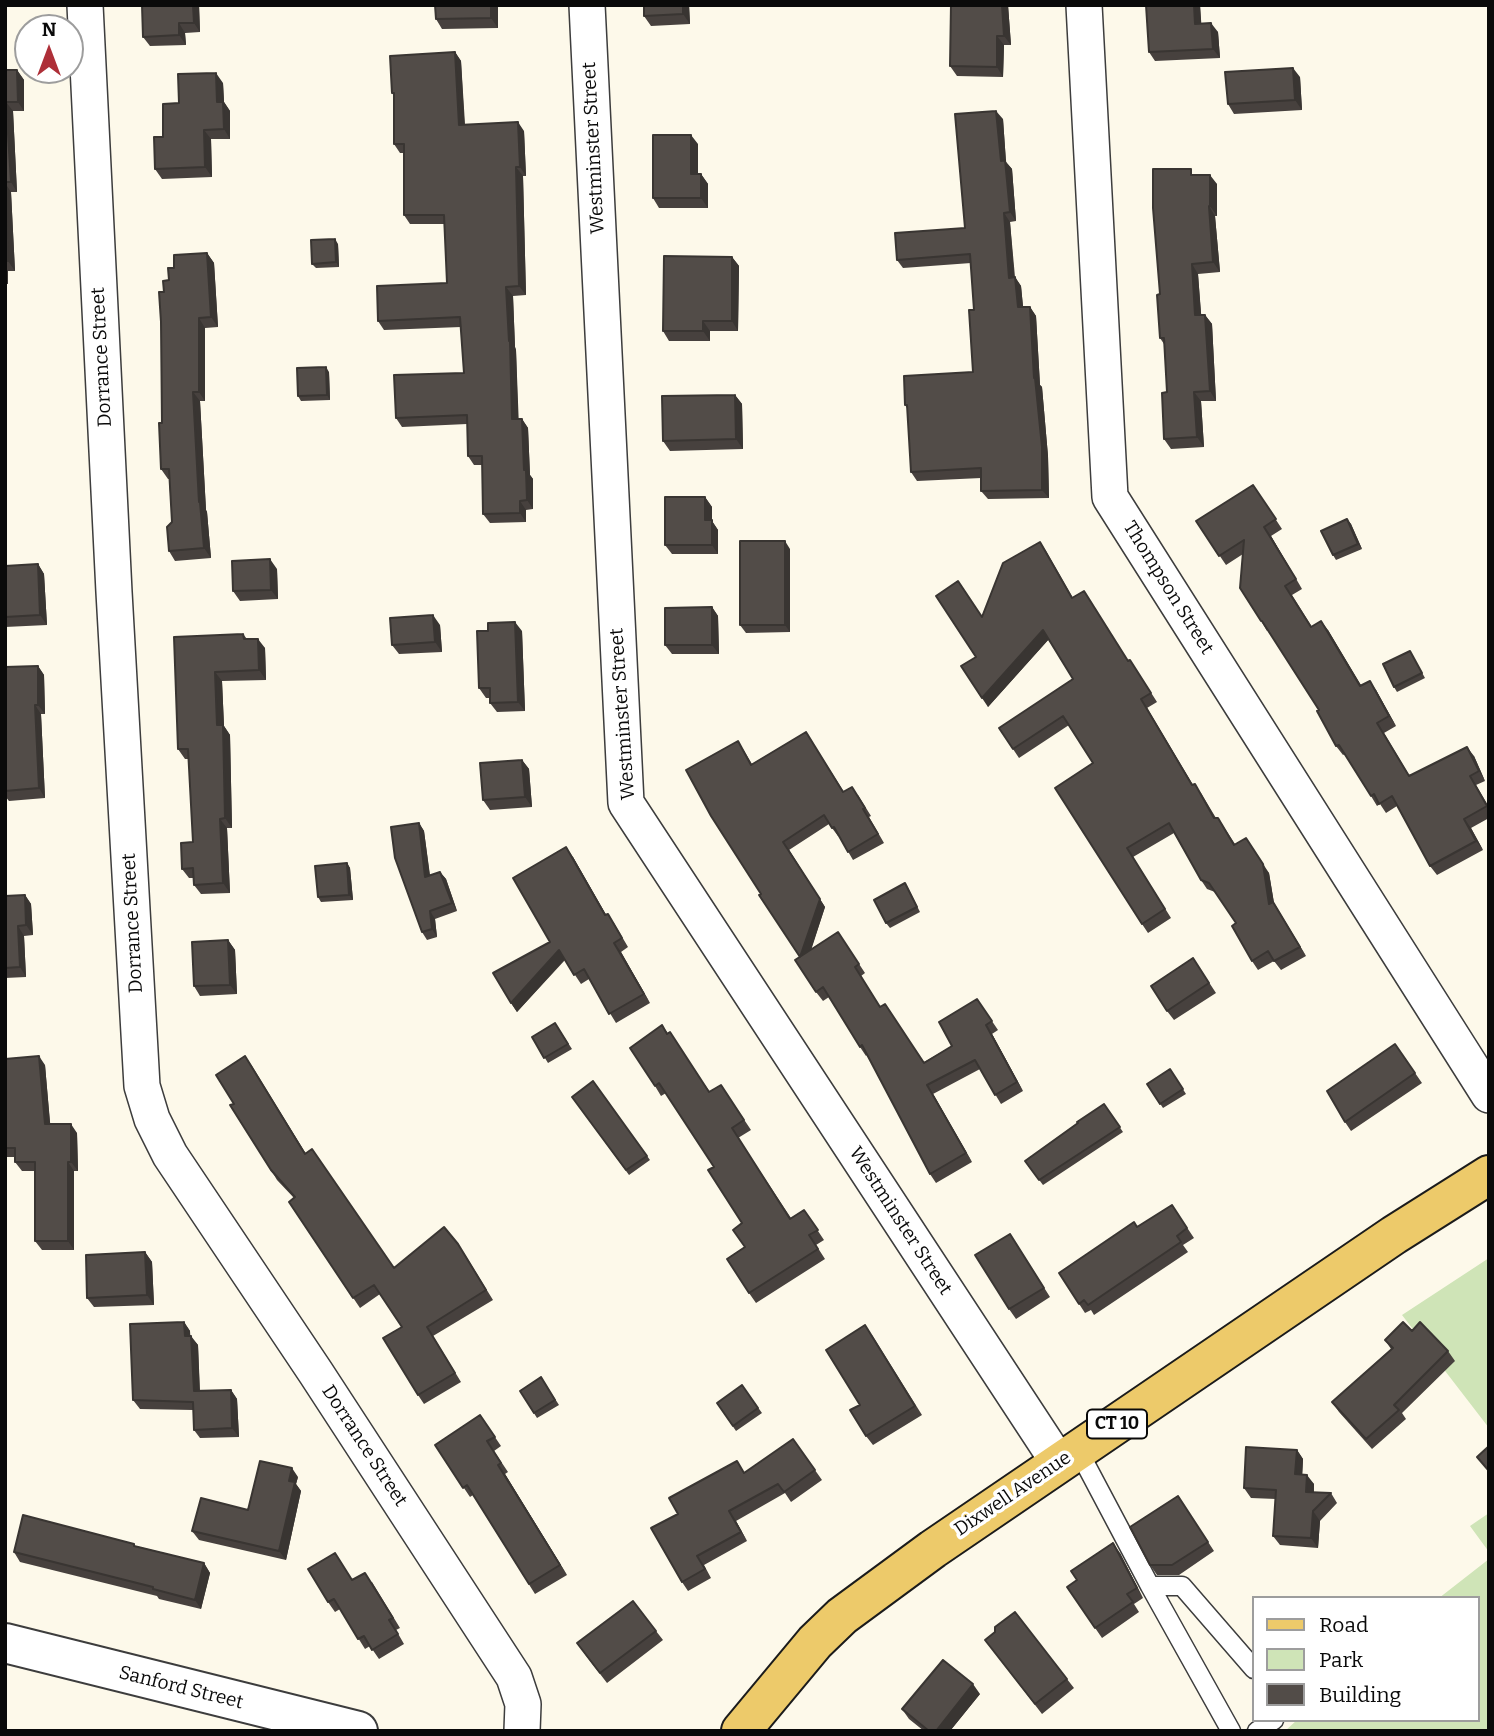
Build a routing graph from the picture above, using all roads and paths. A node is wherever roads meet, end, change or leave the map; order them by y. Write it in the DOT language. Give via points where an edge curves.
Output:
graph roads {
  1 [pos="85,5"];
  2 [pos="587,5"];
  3 [pos="1084,5"];
  4 [pos="1489,1094"];
  5 [pos="1489,1175"];
  6 [pos="1069,1457"];
  7 [pos="1150,1586"];
  8 [pos="5,1643"];
  9 [pos="1252,1667"];
  10 [pos="358,1731"];
  11 [pos="522,1731"];
  12 [pos="741,1731"];
  13 [pos="1231,1731"];
  1 -- 11 [label="street, Dorrance Street" via="142,1086 170,1155 514,1677 523,1704"];
  2 -- 6 [label="street, Westminster Street" via="626,803"];
  3 -- 4 [label="street, Thompson Street" via="1111,497"];
  5 -- 6 [label="main road, Dixwell Avenue / CT 10"];
  6 -- 7 [label="lane"];
  6 -- 12 [label="main road, Dixwell Avenue / CT 10" via="842,1616"];
  7 -- 9 [label="lane" via="1182,1587"];
  7 -- 13 [label="lane"];
  8 -- 10 [label="street, Sanford Street"];
}
